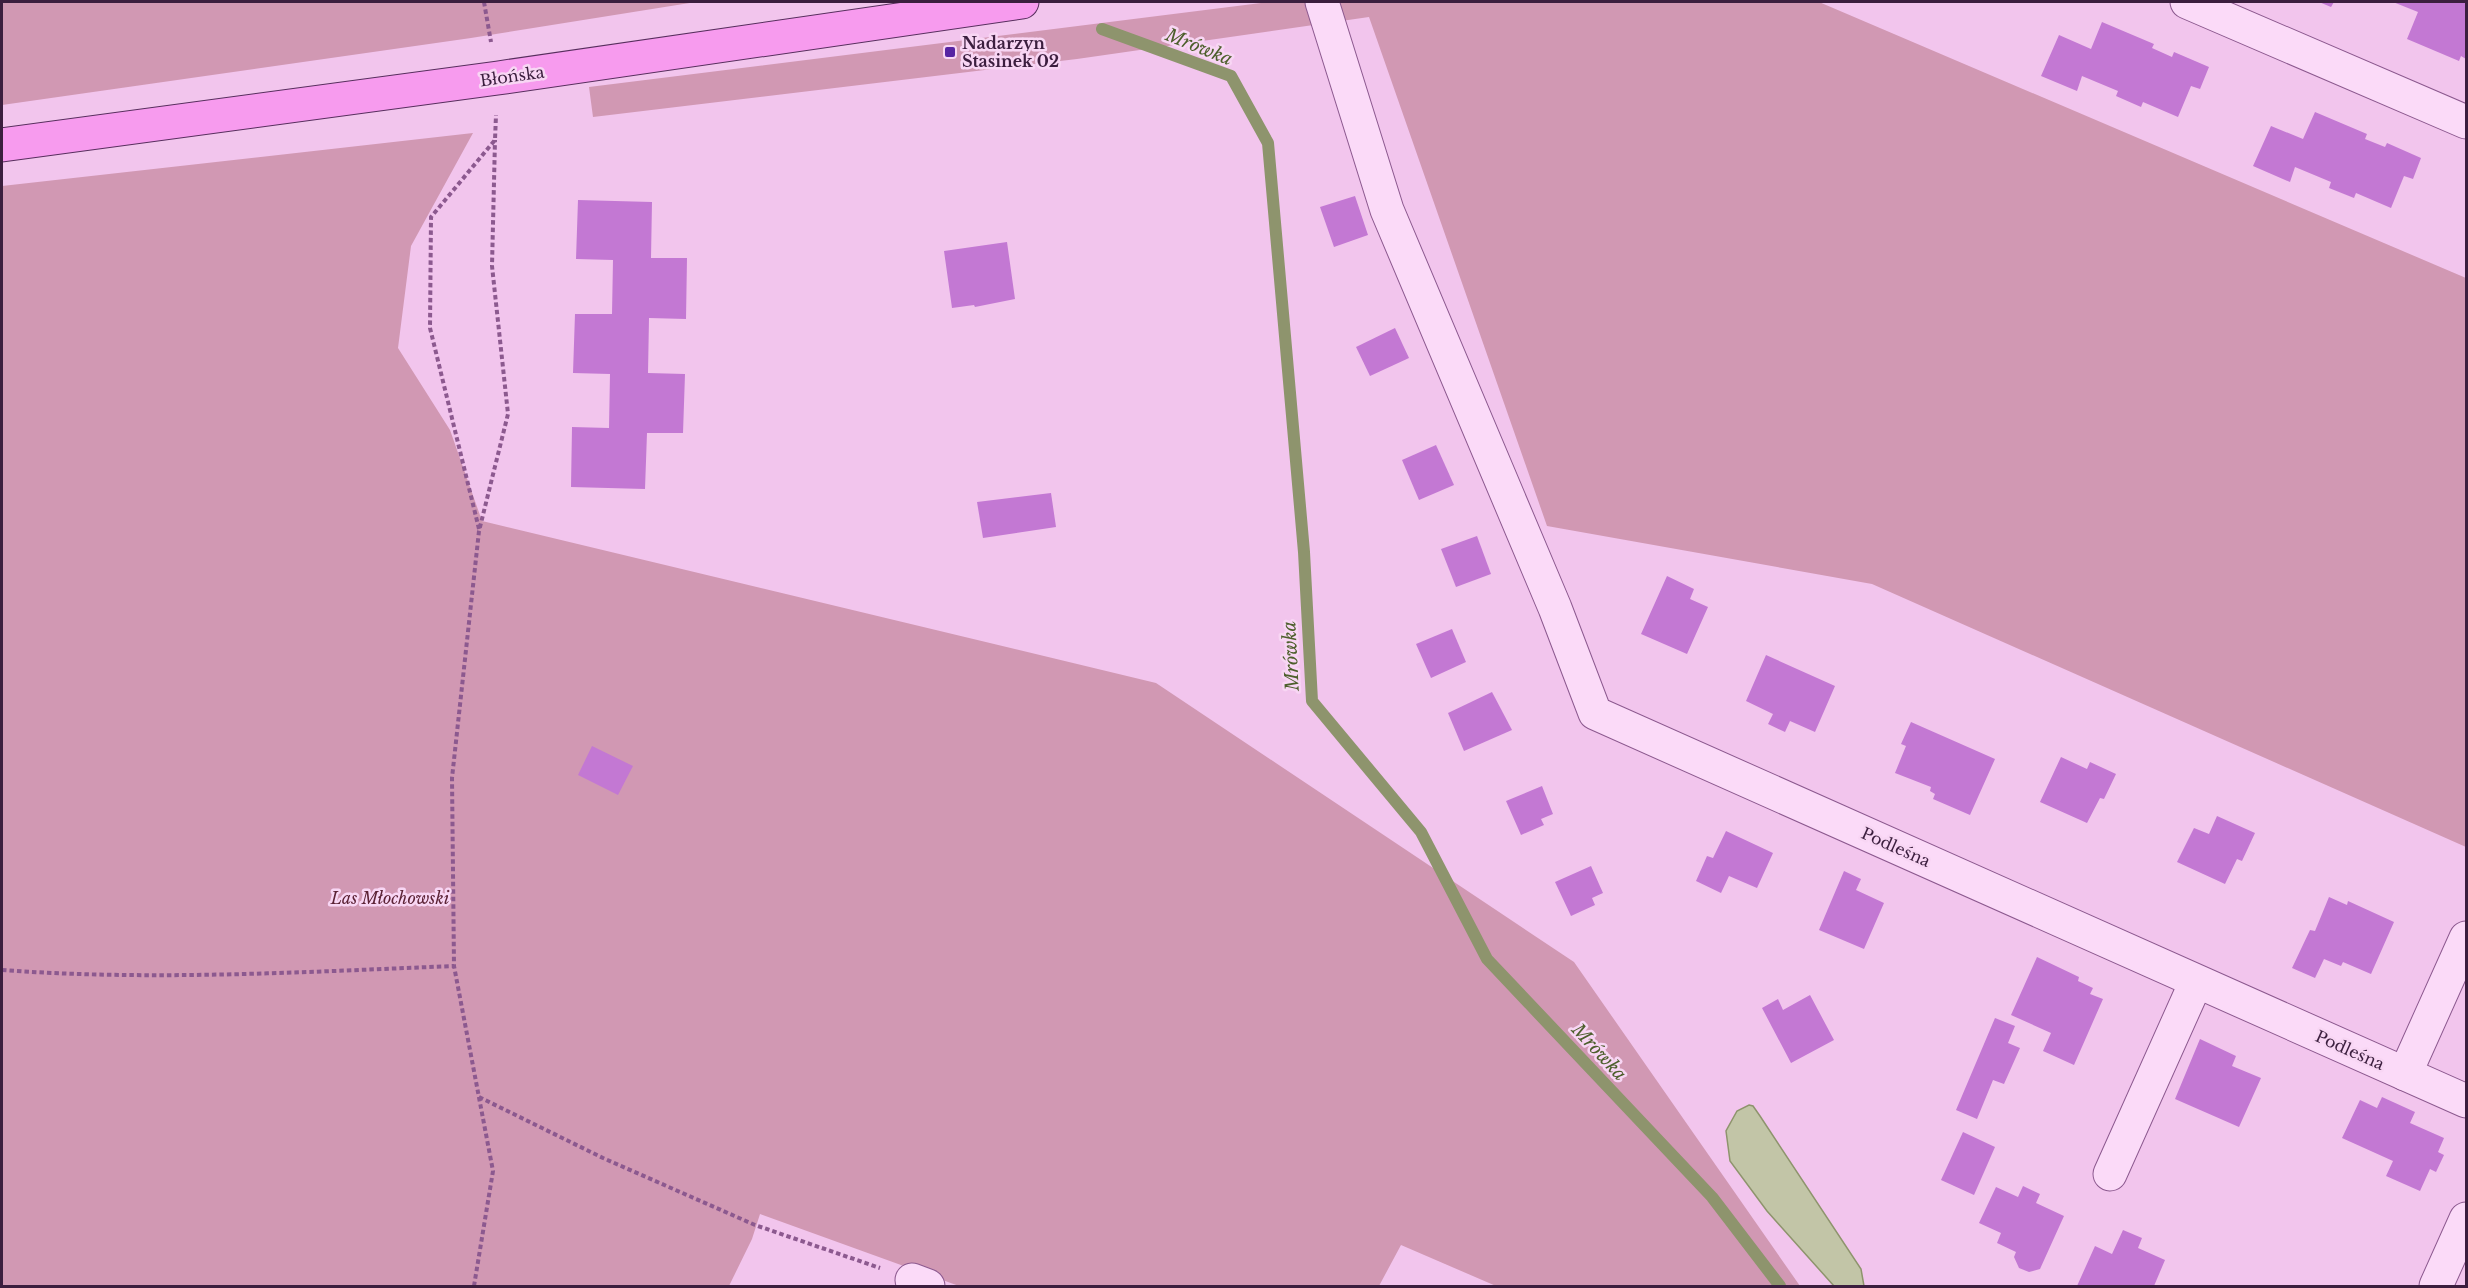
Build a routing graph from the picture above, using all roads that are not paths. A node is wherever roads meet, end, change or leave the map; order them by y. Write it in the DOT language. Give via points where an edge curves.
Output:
graph roads {
  1 [pos="1022,2"];
  2 [pos="1322,2"];
  3 [pos="2187,2"];
  4 [pos="2466,122"];
  5 [pos="2,146"];
  6 [pos="2466,938"];
  7 [pos="2196,981"];
  8 [pos="2405,1074"];
  9 [pos="2466,1101"];
  10 [pos="2110,1174"];
  11 [pos="2466,1219"];
  12 [pos="2436,1287"];
  1 -- 5 [label="main road, Błońska"];
  2 -- 7 [label="street, Podleśna" via="1387,210 1555,608 1595,713"];
  3 -- 4 [label="street"];
  6 -- 8 [label="street, Podleśna"];
  7 -- 8 [label="street, Podleśna"];
  7 -- 10 [label="street"];
  8 -- 9 [label="street, Podleśna"];
  11 -- 12 [label="street"];
}
